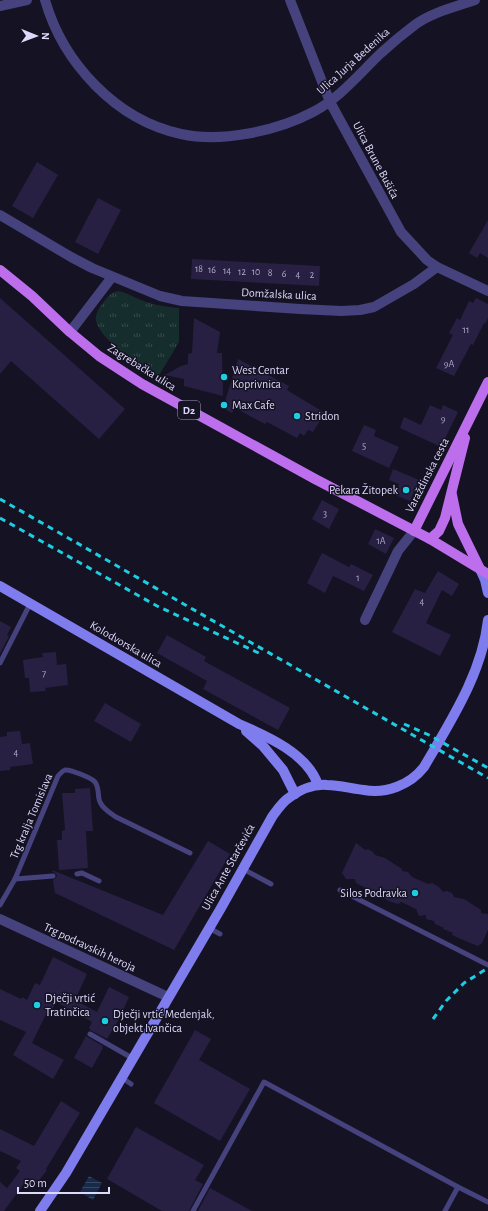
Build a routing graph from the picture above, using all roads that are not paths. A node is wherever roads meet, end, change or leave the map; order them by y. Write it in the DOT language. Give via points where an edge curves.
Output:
graph roads {
  1 [pos="27,0"];
  2 [pos="45,0"];
  3 [pos="290,0"];
  4 [pos="475,0"];
  5 [pos="0,6"];
  6 [pos="330,102"];
  7 [pos="0,215"];
  8 [pos="437,267"];
  9 [pos="0,270"];
  10 [pos="112,277"];
  11 [pos="488,291"];
  12 [pos="70,332"];
  13 [pos="488,382"];
  14 [pos="467,426"];
  15 [pos="451,492"];
  16 [pos="414,531"];
  17 [pos="430,540"];
  18 [pos="484,572"];
  19 [pos="0,586"];
  20 [pos="488,593"];
  21 [pos="30,604"];
  22 [pos="365,620"];
  23 [pos="488,624"];
  24 [pos="0,664"];
  25 [pos="239,724"];
  26 [pos="318,785"];
  27 [pos="295,794"];
  28 [pos="190,853"];
  29 [pos="243,869"];
  30 [pos="77,874"];
  31 [pos="53,876"];
  32 [pos="15,879"];
  33 [pos="99,881"];
  34 [pos="271,884"];
  35 [pos="340,890"];
  36 [pos="0,905"];
  37 [pos="0,919"];
  38 [pos="209,928"];
  39 [pos="220,934"];
  40 [pos="488,965"];
  41 [pos="168,997"];
  42 [pos="90,1034"];
  43 [pos="132,1058"];
  44 [pos="121,1077"];
  45 [pos="131,1084"];
  46 [pos="458,1187"];
  47 [pos="488,1202"];
  48 [pos="40,1211"];
  49 [pos="193,1211"];
  50 [pos="445,1211"];
  1 -- 5 [label="street"];
  2 -- 6 [label="street, Ulica Jurja Bedenika" via="54,26 87,77 107,97 131,114 168,130 207,137 238,135 291,122"];
  3 -- 6 [label="street, Ulica Brune Bušića"];
  4 -- 6 [label="street, Ulica Jurja Bedenika" via="417,23 382,52"];
  6 -- 8 [label="street, Ulica Brune Bušića" via="401,232"];
  7 -- 10 [label="street, Domžalska ulica" via="71,257"];
  8 -- 10 [label="street, Domžalska ulica" via="414,284 374,307 360,310 178,300 160,296"];
  8 -- 11 [label="street, Ulica Brune Bušića"];
  9 -- 12 [label="main road, Zagrebačka ulica / D2"];
  10 -- 12 [label="street"];
  12 -- 16 [label="main road, Zagrebačka ulica / D2" via="99,356 142,384"];
  13 -- 14 [label="main road, Varaždinska cesta"];
  14 -- 15 [label="main road, Varaždinska cesta"];
  14 -- 16 [label="main road, Varaždinska cesta"];
  15 -- 17 [label="main road, Varaždinska cesta" via="442,525"];
  15 -- 18 [label="main road" via="458,524"];
  16 -- 17 [label="main road, D2"];
  16 -- 22 [label="street, Varaždinska cesta" via="398,551"];
  17 -- 18 [label="main road"];
  18 -- 20 [label="main road"];
  19 -- 21 [label="main road, Kolodvorska ulica"];
  21 -- 24 [label="lane"];
  21 -- 25 [label="main road, Kolodvorska ulica"];
  23 -- 26 [label="main road, Ulica Ante Starčevića" via="482,651 468,686 418,775 411,781 384,790 366,791 336,785"];
  25 -- 26 [label="main road, Kolodvorska ulica" via="300,758 312,772"];
  25 -- 27 [label="main road, Kolodvorska ulica" via="278,764"];
  26 -- 27 [label="main road, Ulica Ante Starčevića"];
  27 -- 29 [label="main road, Ulica Ante Starčevića" via="272,817"];
  28 -- 32 [label="lane, Trg kralja Tomislava" via="105,810 100,803 94,780 65,770 58,776"];
  29 -- 34 [label="lane"];
  29 -- 38 [label="main road, Ulica Ante Starčevića"];
  30 -- 33 [label="lane" via="82,873"];
  31 -- 32 [label="lane"];
  32 -- 36 [label="lane, Trg kralja Tomislava"];
  35 -- 40 [label="lane"];
  37 -- 41 [label="street, Trg podravskih heroja"];
  38 -- 39 [label="lane"];
  38 -- 41 [label="main road, Ulica Ante Starčevića"];
  41 -- 43 [label="main road, Ulica Ante Starčevića"];
  42 -- 43 [label="lane"];
  43 -- 44 [label="main road, Ulica Ante Starčevića"];
  44 -- 45 [label="lane"];
  44 -- 48 [label="main road, Ulica Ante Starčevića" via="66,1172"];
  46 -- 47 [label="lane"];
  46 -- 49 [label="lane" via="264,1082"];
  46 -- 50 [label="lane"];
}
